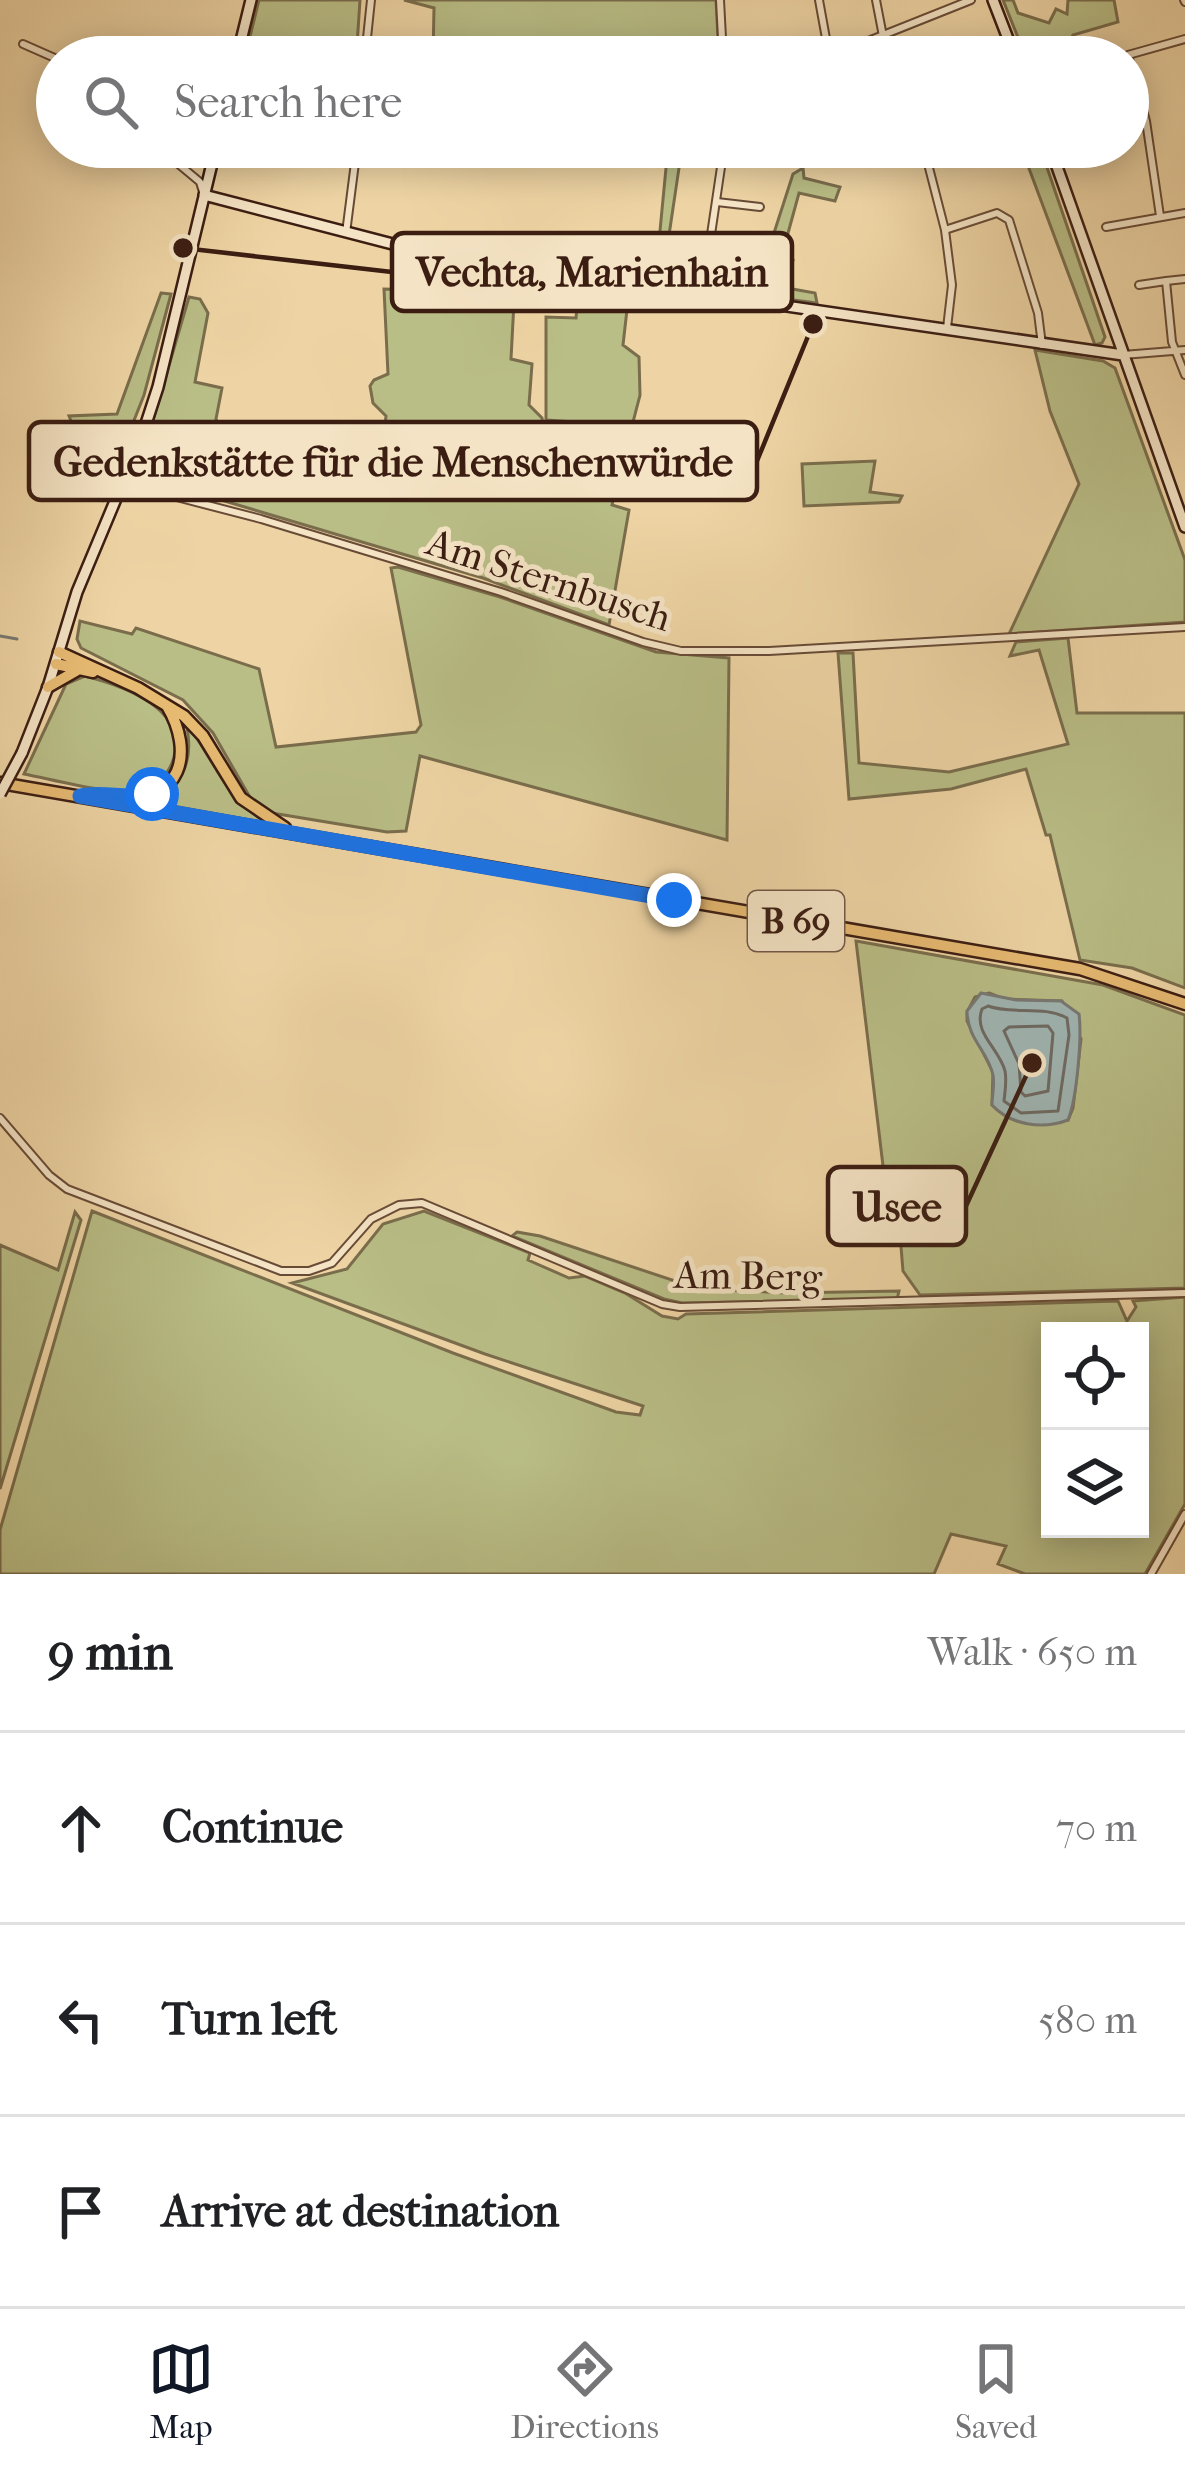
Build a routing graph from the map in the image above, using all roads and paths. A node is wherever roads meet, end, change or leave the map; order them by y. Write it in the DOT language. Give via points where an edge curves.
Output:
graph roads {
  1 [pos="251,0"];
  2 [pos="371,0"];
  3 [pos="720,0"];
  4 [pos="819,0"];
  5 [pos="876,0"];
  6 [pos="971,0"];
  7 [pos="993,0"];
  8 [pos="242,36"];
  9 [pos="367,36"];
  10 [pos="722,36"];
  11 [pos="825,36"];
  12 [pos="882,36"];
  13 [pos="887,36"];
  14 [pos="1007,36"];
  15 [pos="1185,39"];
  16 [pos="23,44"];
  17 [pos="1149,49"];
  18 [pos="36,50"];
  19 [pos="1149,146"];
  20 [pos="183,168"];
  21 [pos="211,168"];
  22 [pos="354,168"];
  23 [pos="721,168"];
  24 [pos="929,168"];
  25 [pos="1057,168"];
  26 [pos="204,195"];
  27 [pos="717,202"];
  28 [pos="760,207"];
  29 [pos="1185,213"];
  30 [pos="1160,216"];
  31 [pos="1106,227"];
  32 [pos="945,230"];
  33 [pos="346,233"];
  34 [pos="1185,279"];
  35 [pos="1166,281"];
  36 [pos="1139,285"];
  37 [pos="702,295"];
  38 [pos="946,332"];
  39 [pos="1042,346"];
  40 [pos="1185,350"];
  41 [pos="1174,351"];
  42 [pos="1123,355"];
  43 [pos="1185,375"];
  44 [pos="123,483"];
  45 [pos="1184,524"];
  46 [pos="1185,627"];
  47 [pos="58,658"];
  48 [pos="76,671"];
  49 [pos="100,672"];
  50 [pos="49,686"];
  51 [pos="167,705"];
  52 [pos="0,783"];
  53 [pos="0,794"];
  54 [pos="80,796"];
  55 [pos="293,833"];
  56 [pos="1185,1004"];
  57 [pos="0,1118"];
  58 [pos="1185,1293"];
  59 [pos="1185,1514"];
  60 [pos="1151,1574"];
  1 -- 8 [label="main road"];
  2 -- 9 [label="street"];
  3 -- 10 [label="street"];
  4 -- 11 [label="street"];
  5 -- 12 [label="street"];
  6 -- 13 [label="street"];
  7 -- 14 [label="main road"];
  15 -- 17 [label="street"];
  16 -- 18 [label="street"];
  19 -- 30 [label="street"];
  20 -- 26 [label="street"];
  21 -- 26 [label="main road"];
  22 -- 33 [label="street"];
  23 -- 27 [label="street"];
  24 -- 32 [label="street"];
  25 -- 42 [label="main road"];
  26 -- 33 [label="main road"];
  26 -- 44 [label="main road" via="158,386"];
  27 -- 28 [label="street"];
  27 -- 37 [label="street"];
  29 -- 30 [label="street"];
  30 -- 31 [label="street"];
  32 -- 38 [label="street" via="952,285"];
  32 -- 39 [label="street" via="1006,216"];
  33 -- 37 [label="main road" via="435,255"];
  34 -- 35 [label="street"];
  35 -- 36 [label="street"];
  35 -- 41 [label="street"];
  37 -- 38 [label="main road"];
  38 -- 39 [label="main road"];
  39 -- 42 [label="main road"];
  40 -- 41 [label="street"];
  41 -- 42 [label="street"];
  41 -- 43 [label="street"];
  42 -- 45 [label="main road"];
  44 -- 46 [label="street, Am Sternbusch" via="681,651"];
  44 -- 47 [label="main road"];
  47 -- 48 [label="main road"];
  47 -- 49 [label="main road"];
  47 -- 50 [label="main road"];
  48 -- 49 [label="main road"];
  48 -- 50 [label="main road"];
  49 -- 51 [label="main road"];
  50 -- 53 [label="main road, bridge"];
  51 -- 54 [label="main road" via="183,741 171,780 139,797"];
  51 -- 55 [label="main road" via="196,728 241,798"];
  52 -- 54 [label="main road, B 69"];
  54 -- 55 [label="main road, B 69"];
  55 -- 56 [label="main road, B 69" via="1080,969"];
  57 -- 58 [label="street, Am Berg" via="67,1189 281,1271 332,1263 371,1219 422,1203 680,1307"];
  59 -- 60 [label="street"];
}
